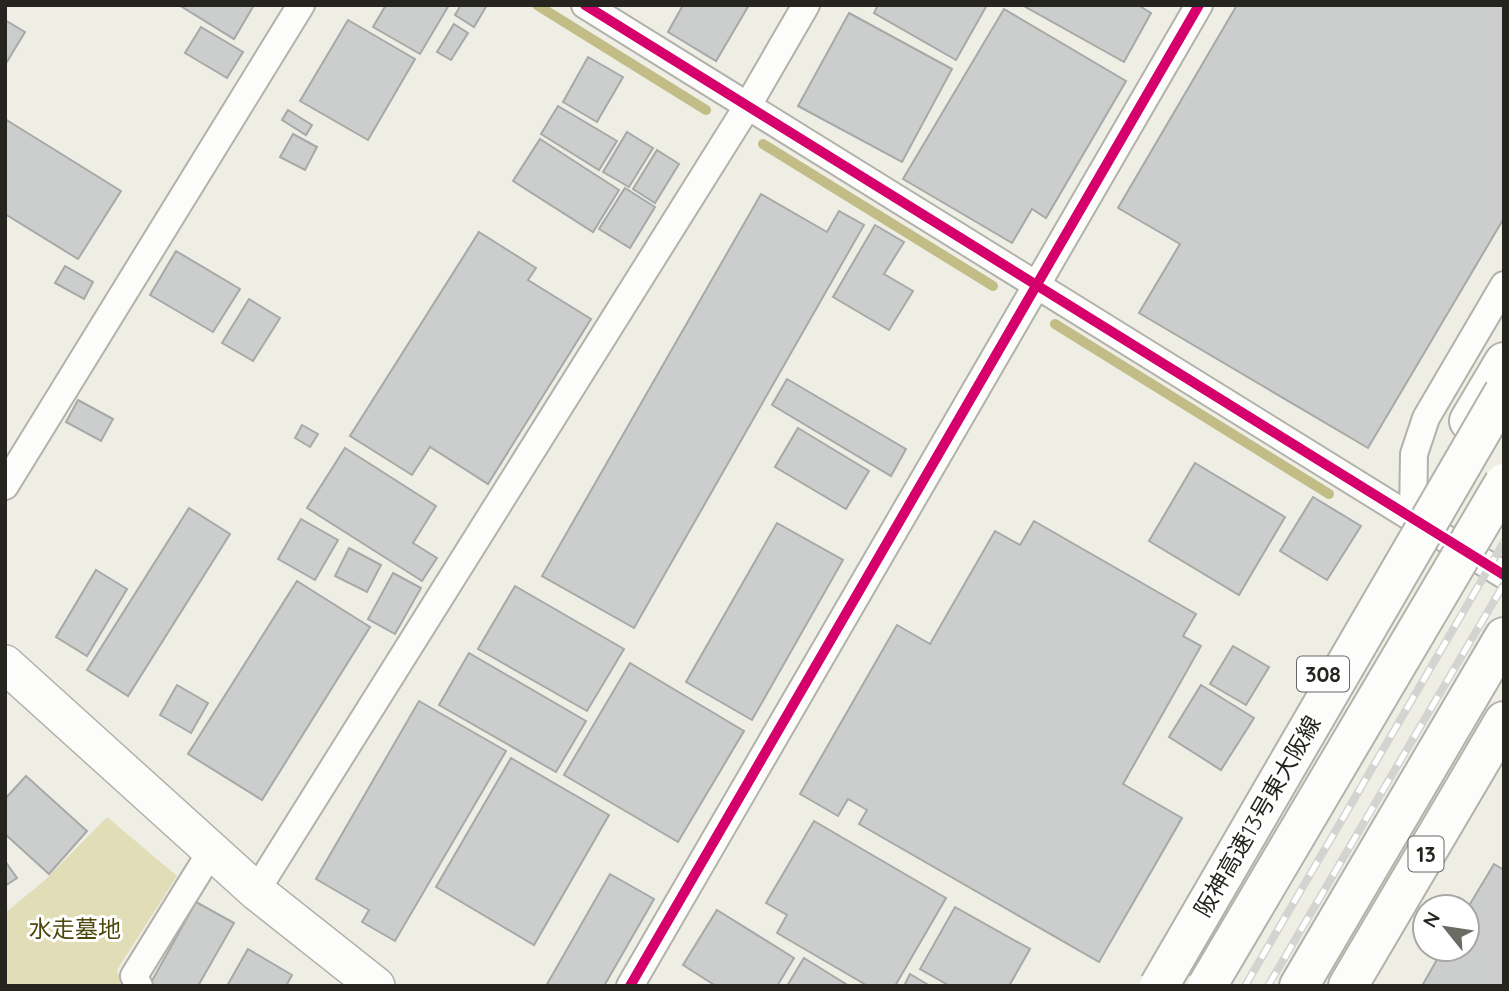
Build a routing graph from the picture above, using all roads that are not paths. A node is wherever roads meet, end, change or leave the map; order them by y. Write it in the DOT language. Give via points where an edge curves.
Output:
graph roads {
  1 [pos="301,5"];
  2 [pos="585,5"];
  3 [pos="806,5"];
  4 [pos="1199,5"];
  5 [pos="747,107"];
  6 [pos="1036,285"];
  7 [pos="1504,285"];
  8 [pos="1504,362"];
  9 [pos="1504,392"];
  10 [pos="1504,482"];
  11 [pos="5,486"];
  12 [pos="1413,517"];
  13 [pos="1504,575"];
  14 [pos="1504,636"];
  15 [pos="5,664"];
  16 [pos="1504,721"];
  17 [pos="1504,751"];
  18 [pos="212,850"];
  19 [pos="256,891"];
  20 [pos="139,986"];
  21 [pos="376,986"];
  22 [pos="630,986"];
  23 [pos="1141,986"];
  24 [pos="1159,986"];
  25 [pos="1207,986"];
  26 [pos="1299,986"];
  27 [pos="1348,986"];
  28 [pos="1367,986"];
  1 -- 11 [label="street"];
  2 -- 5 [label="street"];
  3 -- 5 [label="street"];
  4 -- 6 [label="street"];
  5 -- 6 [label="street"];
  5 -- 19 [label="street"];
  6 -- 12 [label="street"];
  6 -- 22 [label="street"];
  7 -- 12 [label="street" via="1426,418 1414,454"];
  8 -- 12 [label="highway, 308"];
  9 -- 24 [label="highway, 阪神高速13号東大阪線, bridge"];
  10 -- 25 [label="highway, bridge"];
  12 -- 13 [label="street"];
  12 -- 23 [label="highway, 308"];
  14 -- 26 [label="highway"];
  15 -- 18 [label="street"];
  16 -- 27 [label="highway, 13"];
  17 -- 28 [label="highway"];
  18 -- 19 [label="street"];
  18 -- 20 [label="street" via="134,976"];
  19 -- 21 [label="street"];
}
